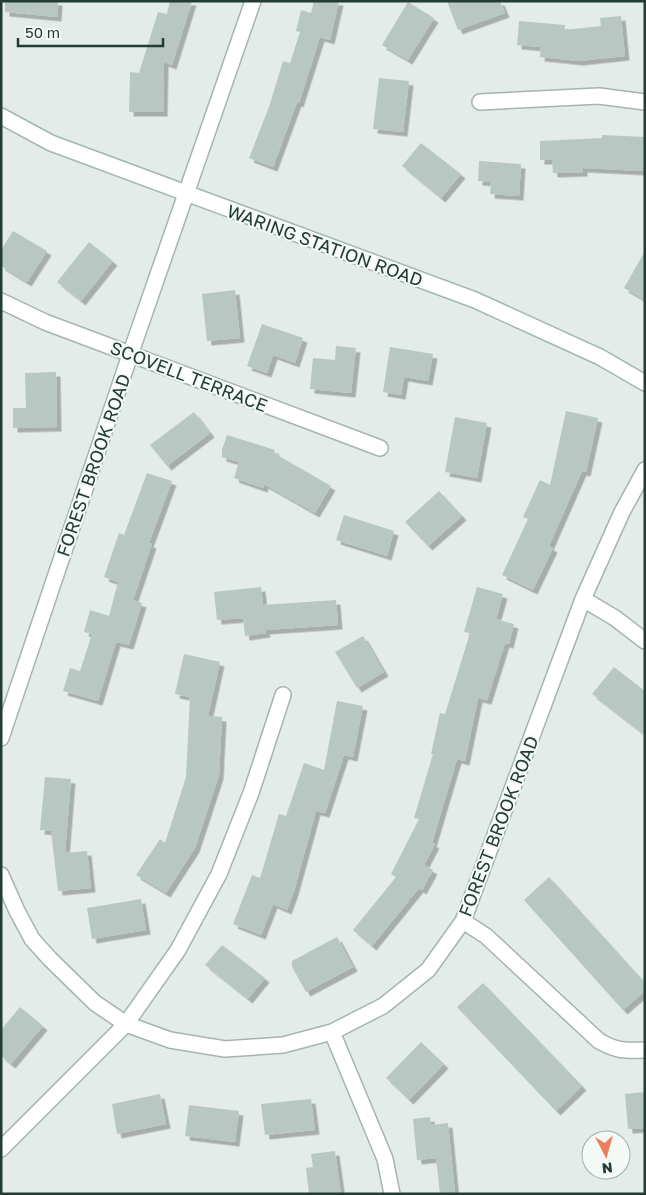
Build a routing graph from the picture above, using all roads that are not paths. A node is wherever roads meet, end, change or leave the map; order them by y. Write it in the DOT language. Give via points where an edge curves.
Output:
graph roads {
  1 [pos="253,1"];
  2 [pos="480,102"];
  3 [pos="645,102"];
  4 [pos="1,116"];
  5 [pos="186,194"];
  6 [pos="1,300"];
  7 [pos="130,354"];
  8 [pos="645,383"];
  9 [pos="380,448"];
  10 [pos="645,470"];
  11 [pos="583,599"];
  12 [pos="645,641"];
  13 [pos="283,695"];
  14 [pos="4,716"];
  15 [pos="1,738"];
  16 [pos="1,875"];
  17 [pos="463,921"];
  18 [pos="126,1024"];
  19 [pos="332,1032"];
  20 [pos="645,1050"];
  21 [pos="1,1149"];
  22 [pos="392,1194"];
  1 -- 5 [label="street, FOREST BROOK ROAD"];
  2 -- 3 [label="street" via="599,96"];
  4 -- 5 [label="street, WARING STATION ROAD" via="51,143"];
  5 -- 7 [label="street, FOREST BROOK ROAD"];
  5 -- 8 [label="street, WARING STATION ROAD" via="475,300 600,357"];
  6 -- 7 [label="street, SCOVELL TERRACE" via="45,322"];
  7 -- 9 [label="street, SCOVELL TERRACE"];
  7 -- 14 [label="street, FOREST BROOK ROAD"];
  10 -- 11 [label="street, FOREST BROOK ROAD" via="622,512"];
  11 -- 12 [label="street"];
  11 -- 17 [label="street, FOREST BROOK ROAD"];
  13 -- 18 [label="street" via="251,793 219,874 178,950"];
  14 -- 15 [label="street, FOREST BROOK ROAD"];
  16 -- 18 [label="street, FOREST BROOK ROAD" via="32,939 95,1003"];
  17 -- 19 [label="street, FOREST BROOK ROAD" via="428,970 383,1006"];
  17 -- 20 [label="street" via="486,936 599,1041 613,1049"];
  18 -- 19 [label="street, FOREST BROOK ROAD" via="170,1040 224,1049 283,1046"];
  18 -- 21 [label="street"];
  19 -- 22 [label="street" via="385,1159"];
}
